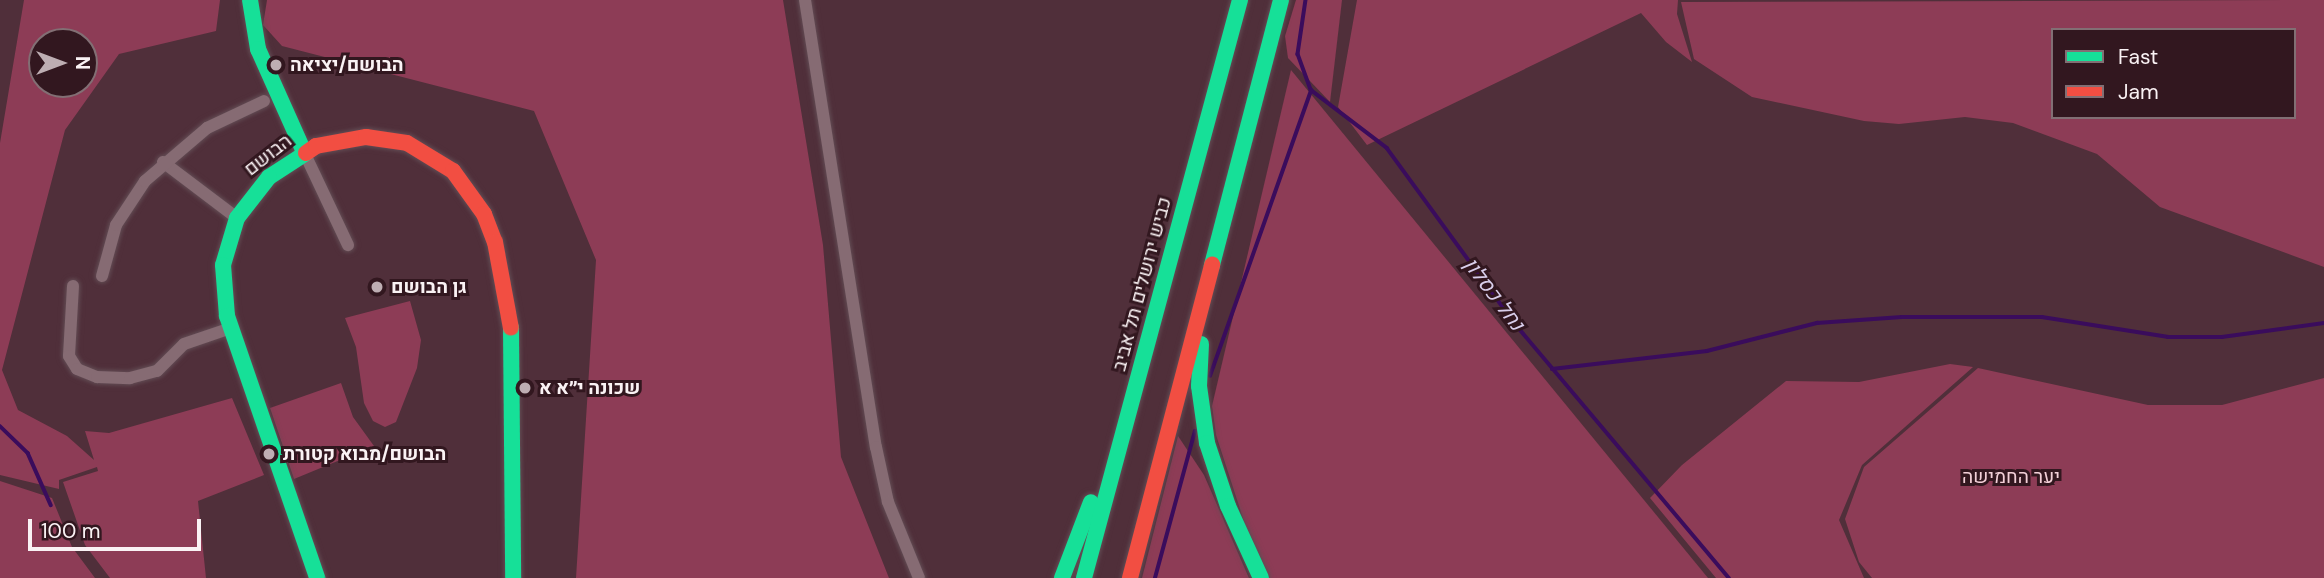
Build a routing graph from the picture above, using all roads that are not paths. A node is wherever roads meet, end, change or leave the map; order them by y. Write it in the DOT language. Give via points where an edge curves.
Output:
graph roads {
  1 [pos="250,0"];
  2 [pos="805,0"];
  3 [pos="1240,0"];
  4 [pos="1281,0"];
  5 [pos="264,101"];
  6 [pos="304,152"];
  7 [pos="163,162"];
  8 [pos="237,218"];
  9 [pos="348,245"];
  10 [pos="1215,252"];
  11 [pos="102,276"];
  12 [pos="74,286"];
  13 [pos="1153,324"];
  14 [pos="231,327"];
  15 [pos="317,578"];
  16 [pos="513,578"];
  17 [pos="919,578"];
  18 [pos="1062,578"];
  19 [pos="1084,578"];
  20 [pos="1130,578"];
  21 [pos="1261,578"];
  1 -- 6 [label="main road" via="258,49"];
  2 -- 17 [label="street" via="876,447 888,502"];
  3 -- 13 [label="main road, כביש ירושלים תל אביב"];
  4 -- 10 [label="main road"];
  5 -- 7 [label="street" via="207,128"];
  6 -- 8 [label="main road, הבושם" via="269,177"];
  6 -- 9 [label="street"];
  6 -- 16 [label="main road, הבושם" via="341,139 366,137 407,143 453,171 484,214 505,277 511,313"];
  7 -- 8 [label="street"];
  7 -- 11 [label="street" via="116,225"];
  8 -- 14 [label="main road, הבושם" via="223,265"];
  10 -- 20 [label="main road"];
  10 -- 21 [label="main road" via="1199,359 1202,414 1216,474"];
  12 -- 14 [label="street" via="69,356 77,369 97,377 130,378 157,371 184,344"];
  13 -- 18 [label="main road"];
  13 -- 19 [label="main road, כביש ירושלים תל אביב"];
  14 -- 15 [label="main road, הבושם"];
}
